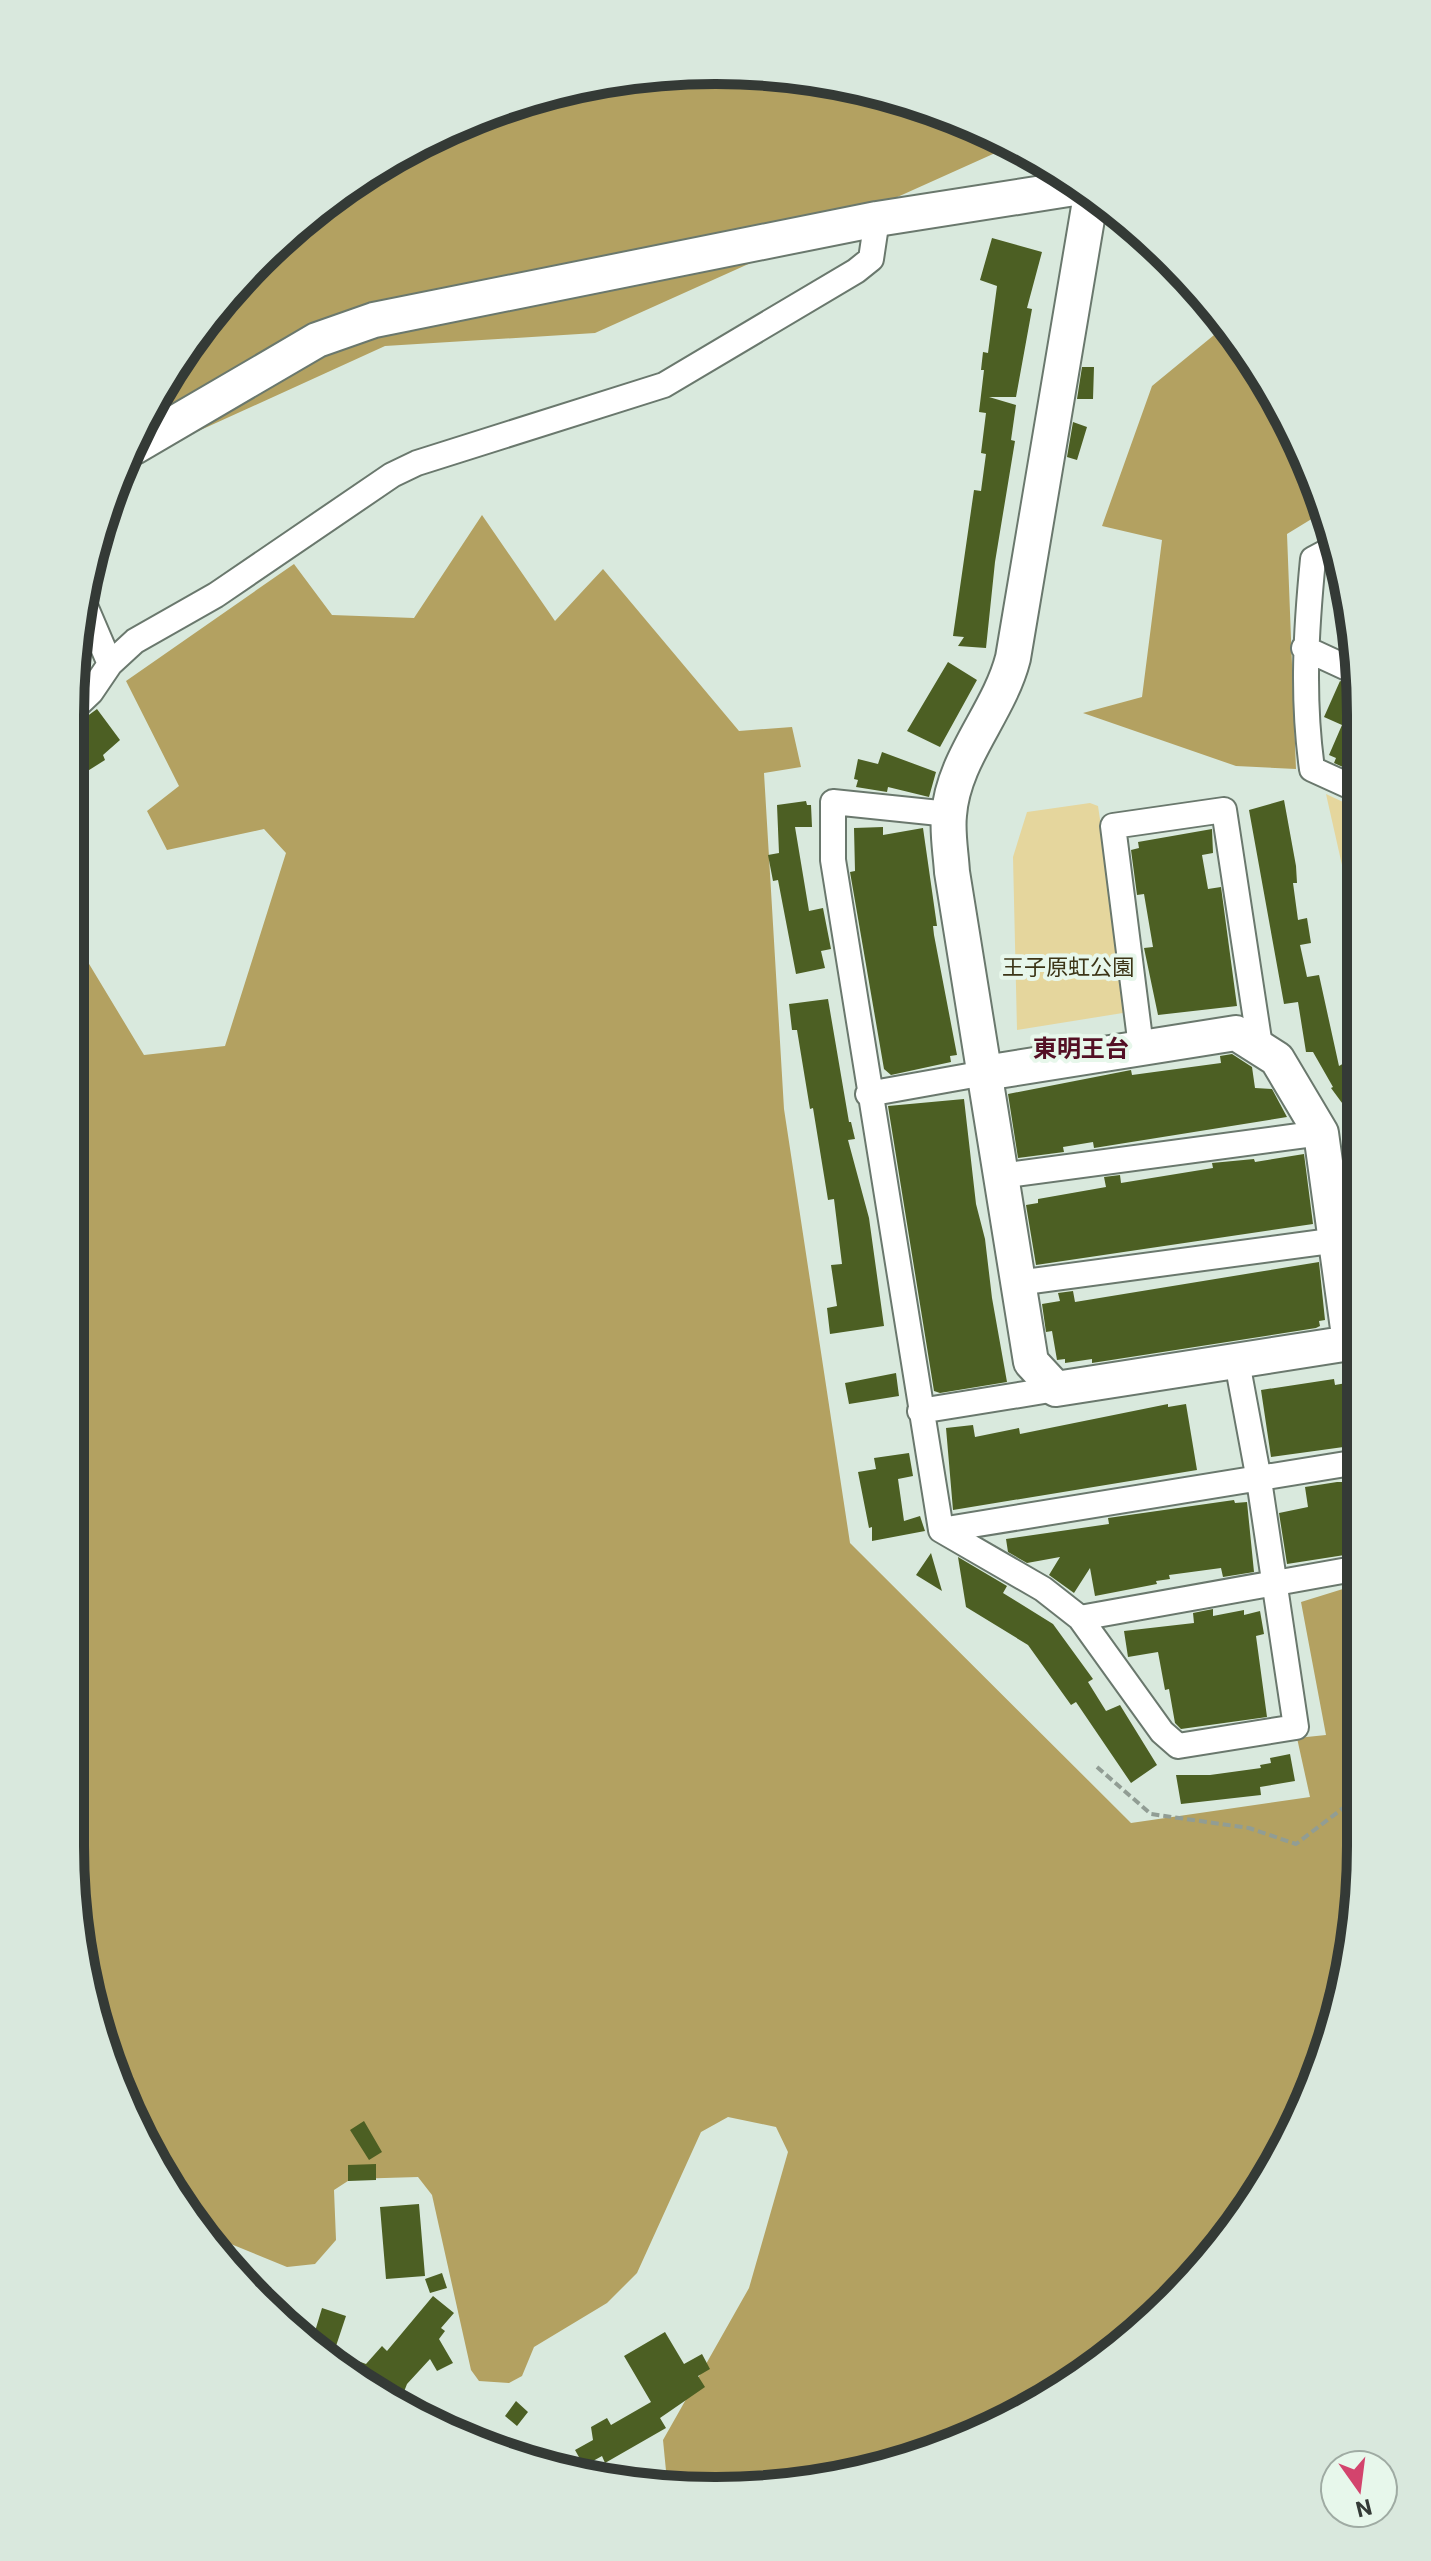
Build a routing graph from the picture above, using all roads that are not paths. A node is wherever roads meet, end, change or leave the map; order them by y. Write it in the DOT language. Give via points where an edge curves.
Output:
graph roads {
  1 [pos="1065,189"];
  2 [pos="1089,206"];
  3 [pos="877,219"];
  4 [pos="148,439"];
  5 [pos="1325,553"];
  6 [pos="91,620"];
  7 [pos="1304,648"];
  8 [pos="110,664"];
  9 [pos="1345,667"];
  10 [pos="84,698"];
  11 [pos="1347,785"];
  12 [pos="949,814"];
  13 [pos="1260,1046"];
  14 [pos="1141,1047"];
  15 [pos="985,1073"];
  16 [pos="868,1094"];
  17 [pos="1321,1133"];
  18 [pos="1000,1176"];
  19 [pos="1338,1240"];
  20 [pos="1017,1283"];
  21 [pos="1347,1298"];
  22 [pos="1347,1344"];
  23 [pos="1237,1362"];
  24 [pos="1056,1389"];
  25 [pos="920,1411"];
  26 [pos="1347,1464"];
  27 [pos="1259,1480"];
  28 [pos="941,1530"];
  29 [pos="1347,1570"];
  30 [pos="1272,1583"];
  31 [pos="1080,1618"];
  1 -- 3 [label="street"];
  2 -- 12 [label="street" via="1013,658 1006,687 958,778"];
  3 -- 4 [label="street" via="374,320 317,340"];
  3 -- 8 [label="street" via="871,259 664,385 392,475 216,595 135,641"];
  5 -- 7 [label="street" via="1313,559"];
  6 -- 8 [label="street"];
  7 -- 9 [label="street"];
  7 -- 11 [label="street" via="1304,719 1312,769"];
  8 -- 10 [label="street"];
  12 -- 15 [label="street" via="952,872"];
  12 -- 16 [label="street" via="833,802 833,860"];
  13 -- 14 [label="street" via="1236,1033"];
  13 -- 14 [label="street" via="1224,810 1113,826"];
  13 -- 17 [label="street" via="1277,1059"];
  14 -- 15 [label="street"];
  15 -- 16 [label="street"];
  15 -- 18 [label="street"];
  16 -- 25 [label="street"];
  17 -- 18 [label="street"];
  17 -- 19 [label="street"];
  18 -- 20 [label="street"];
  19 -- 20 [label="street"];
  19 -- 21 [label="street"];
  20 -- 24 [label="street" via="1031,1362"];
  22 -- 23 [label="street"];
  23 -- 24 [label="street"];
  23 -- 27 [label="street"];
  24 -- 25 [label="street"];
  25 -- 28 [label="street"];
  26 -- 27 [label="street"];
  27 -- 28 [label="street"];
  27 -- 30 [label="street"];
  28 -- 31 [label="street" via="1043,1589"];
  29 -- 30 [label="street"];
  30 -- 31 [label="street"];
  30 -- 31 [label="street" via="1296,1727 1178,1746 1162,1732"];
}
